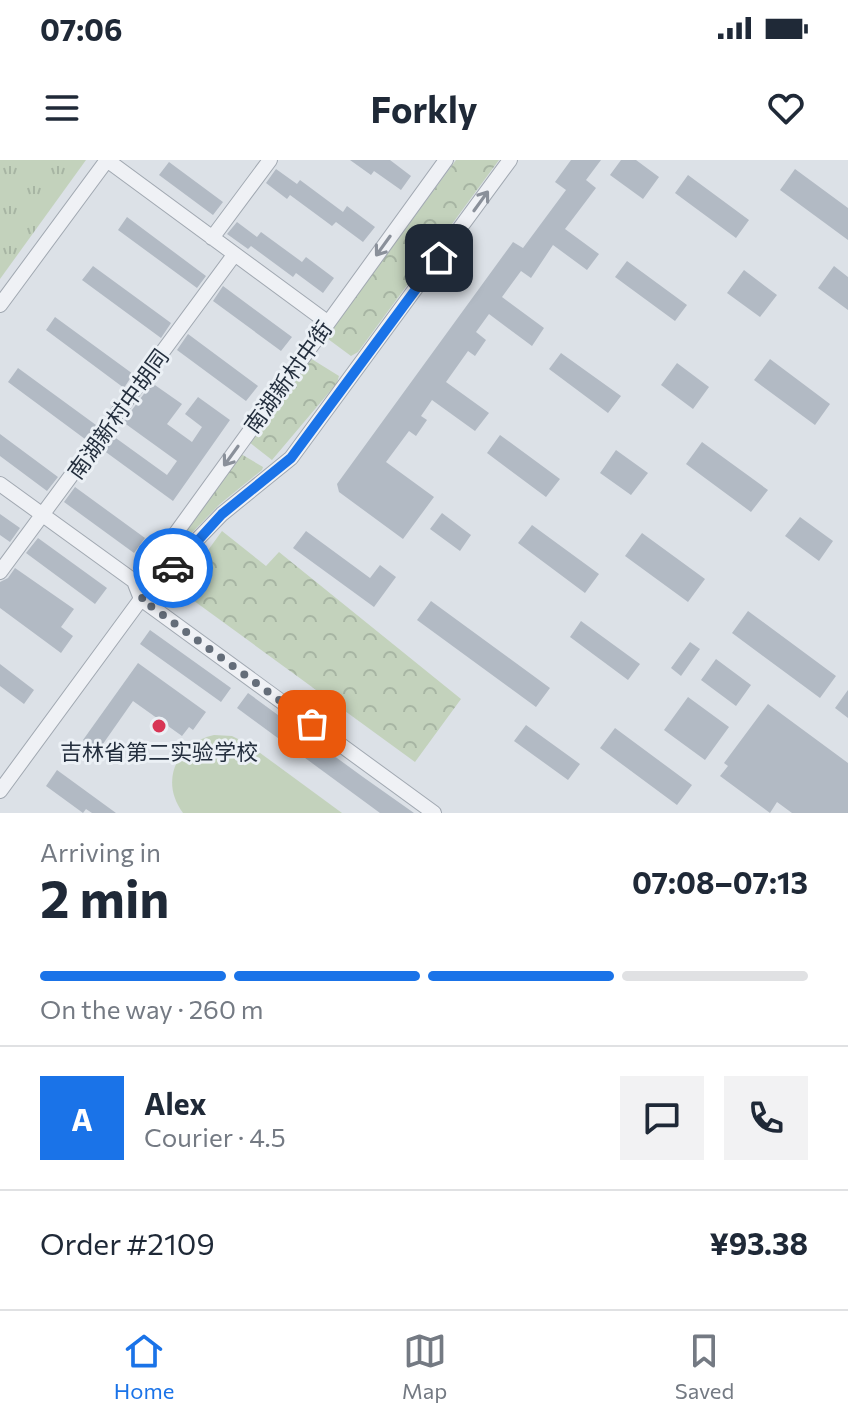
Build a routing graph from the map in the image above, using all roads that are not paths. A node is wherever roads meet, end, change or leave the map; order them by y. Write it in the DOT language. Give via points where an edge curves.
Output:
graph roads {
  1 [pos="107,160"];
  2 [pos="270,160"];
  3 [pos="446,160"];
  4 [pos="510,160"];
  5 [pos="212,238"];
  6 [pos="234,255"];
  7 [pos="0,305"];
  8 [pos="327,322"];
  9 [pos="0,484"];
  10 [pos="43,516"];
  11 [pos="0,572"];
  12 [pos="141,599"];
  13 [pos="0,791"];
  14 [pos="434,813"];
  1 -- 5 [label="street"];
  1 -- 7 [label="street"];
  2 -- 5 [label="street"];
  3 -- 8 [label="street, 南湖新村中街, one-way"];
  12 -- 4 [label="street, 南湖新村中街, one-way" via="222,514 291,458"];
  5 -- 6 [label="street"];
  6 -- 8 [label="street"];
  6 -- 10 [label="street, 南湖新村中胡同"];
  8 -- 12 [label="street, 南湖新村中街, one-way" via="147,573"];
  9 -- 10 [label="street"];
  10 -- 11 [label="street, 南湖新村中胡同"];
  10 -- 12 [label="street" via="134,581"];
  12 -- 13 [label="street, 南湖新村中街"];
  12 -- 14 [label="street"];
}
